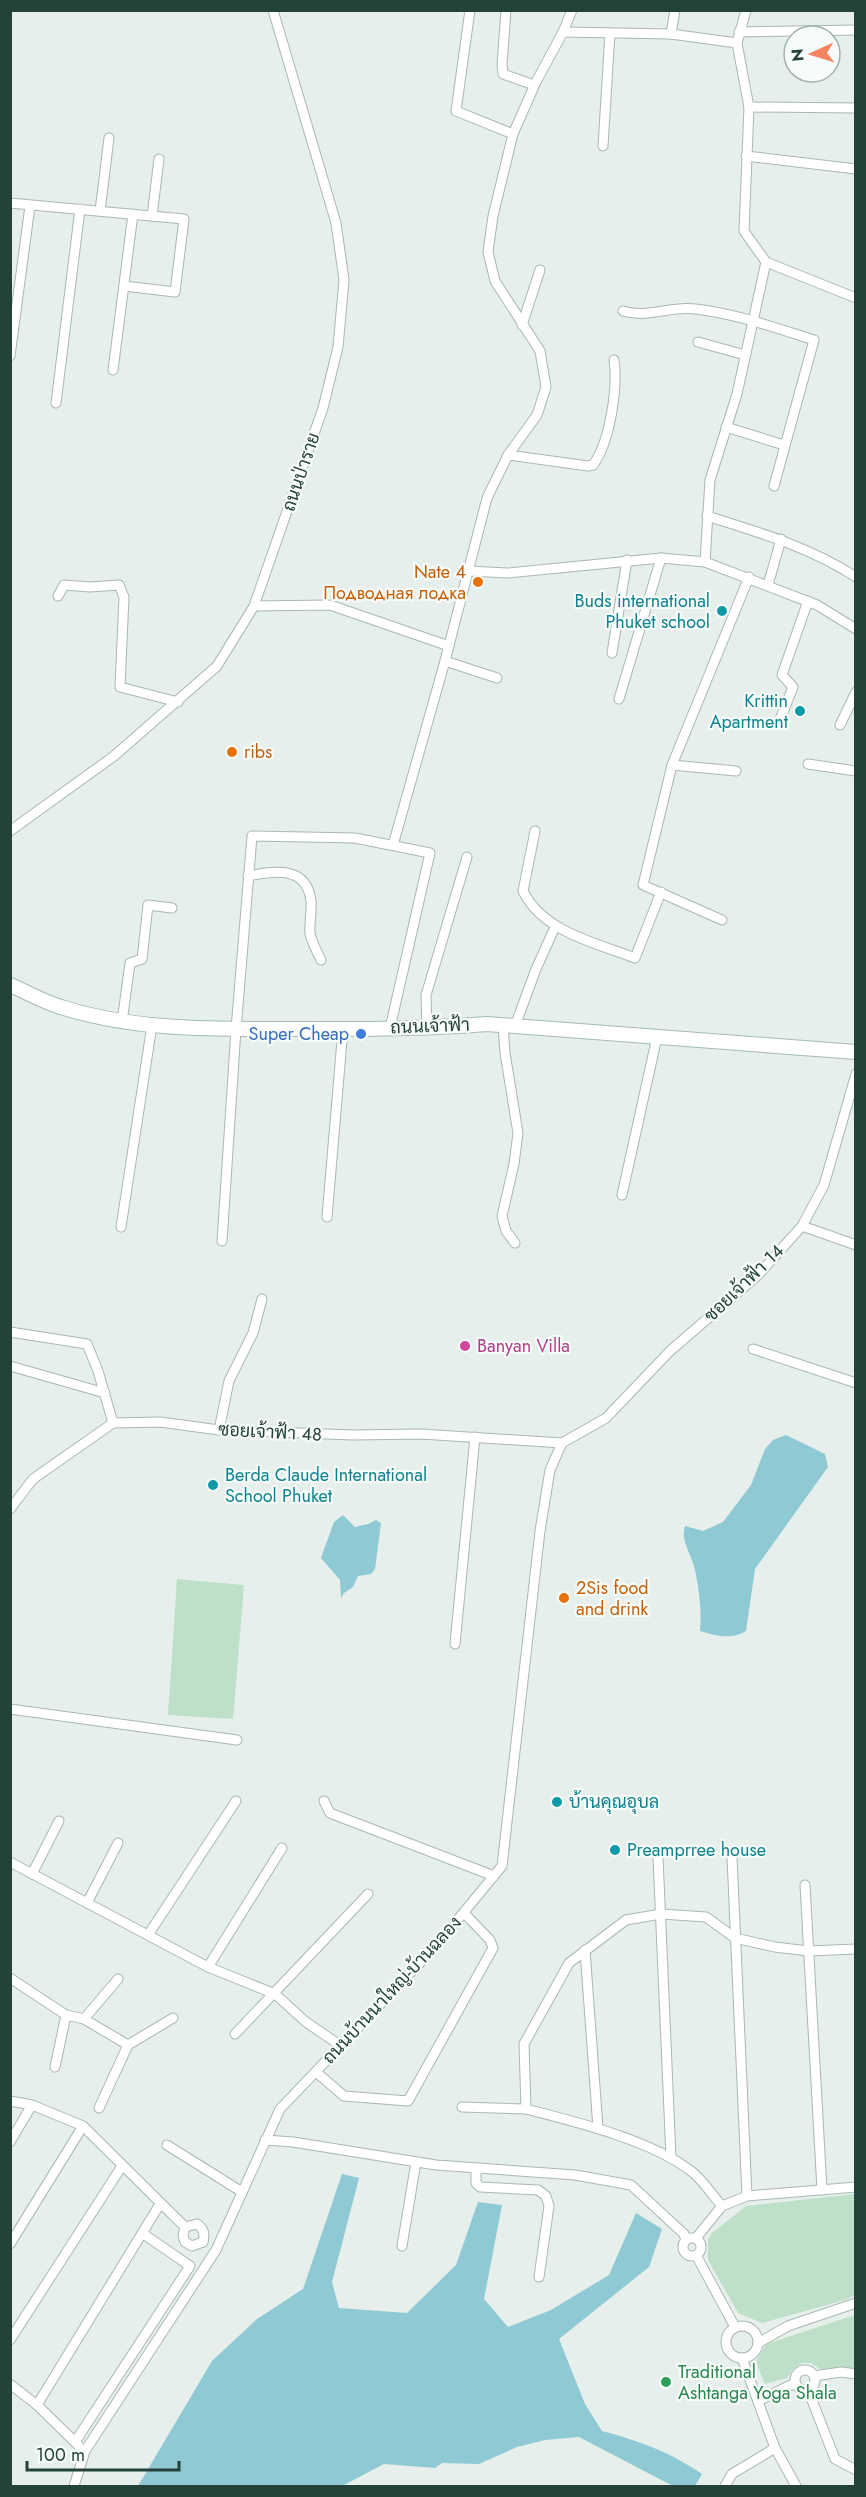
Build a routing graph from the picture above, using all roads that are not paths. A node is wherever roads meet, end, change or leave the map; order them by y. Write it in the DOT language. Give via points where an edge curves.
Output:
graph roads {
  1 [pos="273,10"];
  2 [pos="470,10"];
  3 [pos="506,10"];
  4 [pos="572,10"];
  5 [pos="675,10"];
  6 [pos="746,10"];
  7 [pos="855,30"];
  8 [pos="563,32"];
  9 [pos="739,32"];
  10 [pos="610,33"];
  11 [pos="671,34"];
  12 [pos="737,43"];
  13 [pos="534,85"];
  14 [pos="749,107"];
  15 [pos="855,108"];
  16 [pos="513,134"];
  17 [pos="109,138"];
  18 [pos="603,146"];
  19 [pos="746,156"];
  20 [pos="159,159"];
  21 [pos="855,169"];
  22 [pos="10,203"];
  23 [pos="30,206"];
  24 [pos="80,209"];
  25 [pos="100,211"];
  26 [pos="133,214"];
  27 [pos="152,216"];
  28 [pos="766,262"];
  29 [pos="540,270"];
  30 [pos="124,286"];
  31 [pos="855,298"];
  32 [pos="623,311"];
  33 [pos="752,321"];
  34 [pos="522,325"];
  35 [pos="698,342"];
  36 [pos="745,355"];
  37 [pos="10,356"];
  38 [pos="614,360"];
  39 [pos="113,370"];
  40 [pos="56,403"];
  41 [pos="726,427"];
  42 [pos="784,445"];
  43 [pos="508,455"];
  44 [pos="774,486"];
  45 [pos="707,516"];
  46 [pos="781,539"];
  47 [pos="661,558"];
  48 [pos="627,560"];
  49 [pos="705,562"];
  50 [pos="469,571"];
  51 [pos="749,577"];
  52 [pos="855,577"];
  53 [pos="768,585"];
  54 [pos="58,596"];
  55 [pos="808,602"];
  56 [pos="254,606"];
  57 [pos="855,629"];
  58 [pos="449,645"];
  59 [pos="612,653"];
  60 [pos="445,660"];
  61 [pos="497,678"];
  62 [pos="855,692"];
  63 [pos="619,699"];
  64 [pos="178,702"];
  65 [pos="778,722"];
  66 [pos="840,725"];
  67 [pos="808,764"];
  68 [pos="672,765"];
  69 [pos="736,771"];
  70 [pos="855,771"];
  71 [pos="10,831"];
  72 [pos="535,831"];
  73 [pos="393,845"];
  74 [pos="467,857"];
  75 [pos="248,876"];
  76 [pos="661,892"];
  77 [pos="172,908"];
  78 [pos="722,920"];
  79 [pos="555,927"];
  80 [pos="321,960"];
  81 [pos="10,985"];
  82 [pos="122,1022"];
  83 [pos="152,1025"];
  84 [pos="509,1025"];
  85 [pos="390,1028"];
  86 [pos="427,1028"];
  87 [pos="236,1029"];
  88 [pos="343,1029"];
  89 [pos="657,1037"];
  90 [pos="855,1052"];
  91 [pos="855,1074"];
  92 [pos="622,1196"];
  93 [pos="327,1218"];
  94 [pos="802,1226"];
  95 [pos="121,1227"];
  96 [pos="222,1241"];
  97 [pos="515,1243"];
  98 [pos="855,1245"];
  99 [pos="262,1299"];
  100 [pos="10,1332"];
  101 [pos="753,1349"];
  102 [pos="10,1366"];
  103 [pos="855,1383"];
  104 [pos="105,1393"];
  105 [pos="113,1423"];
  106 [pos="219,1430"];
  107 [pos="475,1437"];
  108 [pos="562,1443"];
  109 [pos="10,1509"];
  110 [pos="454,1644"];
  111 [pos="10,1709"];
  112 [pos="237,1740"];
  113 [pos="236,1801"];
  114 [pos="324,1801"];
  115 [pos="59,1821"];
  116 [pos="118,1843"];
  117 [pos="282,1848"];
  118 [pos="658,1857"];
  119 [pos="732,1857"];
  120 [pos="10,1862"];
  121 [pos="32,1874"];
  122 [pos="494,1876"];
  123 [pos="805,1885"];
  124 [pos="368,1894"];
  125 [pos="87,1903"];
  126 [pos="464,1913"];
  127 [pos="661,1914"];
  128 [pos="148,1935"];
  129 [pos="735,1938"];
  130 [pos="855,1949"];
  131 [pos="585,1950"];
  132 [pos="808,1951"];
  133 [pos="208,1967"];
  134 [pos="10,1978"];
  135 [pos="118,1979"];
  136 [pos="275,1994"];
  137 [pos="66,2015"];
  138 [pos="173,2018"];
  139 [pos="84,2019"];
  140 [pos="235,2034"];
  141 [pos="128,2045"];
  142 [pos="341,2046"];
  143 [pos="55,2067"];
  144 [pos="316,2072"];
  145 [pos="10,2101"];
  146 [pos="32,2105"];
  147 [pos="462,2107"];
  148 [pos="99,2108"];
  149 [pos="526,2109"];
  150 [pos="83,2126"];
  151 [pos="598,2128"];
  152 [pos="265,2140"];
  153 [pos="10,2142"];
  154 [pos="167,2145"];
  155 [pos="671,2158"];
  156 [pos="416,2162"];
  157 [pos="122,2166"];
  158 [pos="476,2168"];
  159 [pos="855,2187"];
  160 [pos="822,2190"];
  161 [pos="242,2192"];
  162 [pos="747,2196"];
  163 [pos="160,2204"];
  164 [pos="722,2206"];
  165 [pos="185,2227"];
  166 [pos="142,2233"];
  167 [pos="691,2239"];
  168 [pos="203,2242"];
  169 [pos="10,2244"];
  170 [pos="402,2246"];
  171 [pos="216,2250"];
  172 [pos="696,2255"];
  173 [pos="539,2277"];
  174 [pos="855,2303"];
  175 [pos="735,2327"];
  176 [pos="10,2340"];
  177 [pos="758,2343"];
  178 [pos="742,2358"];
  179 [pos="855,2374"];
  180 [pos="814,2376"];
  181 [pos="10,2384"];
  182 [pos="795,2384"];
  183 [pos="808,2390"];
  184 [pos="758,2401"];
  185 [pos="37,2405"];
  186 [pos="75,2442"];
  187 [pos="775,2448"];
  188 [pos="85,2451"];
  189 [pos="855,2470"];
  190 [pos="74,2487"];
  191 [pos="725,2487"];
  192 [pos="796,2487"];
  1 -- 56 [label="street, ถนนป่าราย" via="336,223 344,280 338,347 324,408"];
  2 -- 16 [label="street" via="456,111"];
  3 -- 13 [label="street" via="503,74"];
  4 -- 8 [label="street"];
  5 -- 11 [label="street"];
  6 -- 9 [label="street"];
  7 -- 9 [label="street"];
  8 -- 10 [label="street"];
  8 -- 13 [label="street"];
  9 -- 12 [label="street"];
  10 -- 11 [label="street"];
  10 -- 18 [label="street"];
  11 -- 12 [label="street"];
  12 -- 14 [label="street"];
  13 -- 16 [label="street"];
  14 -- 15 [label="street"];
  14 -- 19 [label="street"];
  16 -- 34 [label="street" via="488,252 495,281"];
  17 -- 25 [label="street"];
  19 -- 21 [label="street"];
  19 -- 28 [label="street" via="744,231"];
  20 -- 27 [label="street"];
  22 -- 23 [label="street"];
  23 -- 24 [label="street"];
  23 -- 37 [label="street"];
  24 -- 25 [label="street"];
  24 -- 40 [label="street"];
  25 -- 26 [label="street"];
  26 -- 27 [label="street"];
  26 -- 30 [label="street"];
  27 -- 30 [label="street" via="184,219 175,292"];
  28 -- 31 [label="street"];
  28 -- 33 [label="street"];
  29 -- 34 [label="street"];
  30 -- 39 [label="street"];
  32 -- 33 [label="street" via="637,315 680,308"];
  33 -- 36 [label="street"];
  33 -- 42 [label="street" via="814,340"];
  34 -- 43 [label="street" via="540,351 546,387 537,415"];
  35 -- 36 [label="street"];
  36 -- 41 [label="street"];
  38 -- 43 [label="street" via="614,399 592,465"];
  41 -- 42 [label="street"];
  41 -- 45 [label="street" via="710,480"];
  42 -- 44 [label="street"];
  43 -- 50 [label="street" via="487,498"];
  45 -- 46 [label="street"];
  45 -- 49 [label="street"];
  46 -- 52 [label="street"];
  46 -- 53 [label="street"];
  47 -- 48 [label="street"];
  47 -- 49 [label="street"];
  47 -- 63 [label="street"];
  48 -- 50 [label="street" via="507,573"];
  48 -- 59 [label="street"];
  49 -- 51 [label="street"];
  50 -- 58 [label="street"];
  51 -- 53 [label="street"];
  51 -- 68 [label="street"];
  53 -- 55 [label="street"];
  54 -- 64 [label="street" via="64,585 119,585 124,597 120,687"];
  55 -- 57 [label="street"];
  55 -- 65 [label="street" via="782,675 793,687"];
  56 -- 58 [label="street" via="330,605"];
  56 -- 64 [label="street, ถนนป่าราย" via="217,666"];
  58 -- 60 [label="street"];
  60 -- 61 [label="street"];
  60 -- 73 [label="street"];
  62 -- 66 [label="street"];
  64 -- 71 [label="street, ถนนป่าราย" via="114,756"];
  67 -- 70 [label="street"];
  68 -- 69 [label="street"];
  68 -- 76 [label="street" via="643,885"];
  72 -- 79 [label="street" via="523,891 532,906"];
  73 -- 75 [label="street" via="355,838 252,836"];
  73 -- 85 [label="street" via="430,853"];
  74 -- 86 [label="street" via="426,995"];
  75 -- 80 [label="street" via="282,871 299,879 308,889 310,934"];
  75 -- 87 [label="street"];
  76 -- 78 [label="street"];
  76 -- 79 [label="street" via="635,958"];
  77 -- 82 [label="street" via="148,905 142,959 129,963"];
  79 -- 84 [label="street"];
  81 -- 82 [label="main road, ถนนเจ้าฟ้า" via="59,1007"];
  82 -- 83 [label="main road, ถนนเจ้าฟ้า"];
  83 -- 87 [label="main road, ถนนเจ้าฟ้า"];
  83 -- 95 [label="street"];
  84 -- 86 [label="main road, ถนนเจ้าฟ้า"];
  84 -- 89 [label="main road, ถนนเจ้าฟ้า"];
  84 -- 97 [label="street" via="505,1053 518,1133 502,1216"];
  85 -- 86 [label="main road, ถนนเจ้าฟ้า"];
  85 -- 88 [label="main road, ถนนเจ้าฟ้า"];
  87 -- 88 [label="main road, ถนนเจ้าฟ้า"];
  87 -- 96 [label="street"];
  88 -- 93 [label="street"];
  89 -- 90 [label="main road, ถนนเจ้าฟ้า"];
  89 -- 92 [label="street"];
  91 -- 94 [label="street, ซอยเจ้าฟ้า 14" via="824,1185"];
  94 -- 98 [label="street"];
  94 -- 108 [label="street, ซอยเจ้าฟ้า 14" via="758,1275 670,1351 606,1418"];
  99 -- 106 [label="street" via="253,1333 228,1381"];
  100 -- 104 [label="street" via="87,1344"];
  101 -- 103 [label="street"];
  102 -- 104 [label="street"];
  104 -- 105 [label="street"];
  105 -- 106 [label="street, ซอยเจ้าฟ้า 48" via="160,1422"];
  105 -- 109 [label="street" via="33,1479"];
  106 -- 107 [label="street, ซอยเจ้าฟ้า 48"];
  107 -- 108 [label="street, ซอยเจ้าฟ้า 48"];
  107 -- 110 [label="street"];
  108 -- 122 [label="street, ถนนบ้านนาใหญ่-บ้านฉลอง" via="549,1470 502,1866"];
  111 -- 112 [label="street"];
  113 -- 128 [label="street"];
  114 -- 122 [label="street" via="330,1813"];
  115 -- 121 [label="street"];
  116 -- 125 [label="street"];
  117 -- 133 [label="street"];
  118 -- 127 [label="street"];
  119 -- 129 [label="street"];
  120 -- 121 [label="street"];
  121 -- 125 [label="street"];
  122 -- 126 [label="street, ถนนบ้านนาใหญ่-บ้านฉลอง"];
  123 -- 132 [label="street"];
  124 -- 136 [label="street"];
  125 -- 128 [label="street"];
  126 -- 142 [label="street, ถนนบ้านนาใหญ่-บ้านฉลอง"];
  126 -- 144 [label="street" via="494,1948 408,2102 344,2096"];
  127 -- 129 [label="street" via="706,1917"];
  127 -- 131 [label="street" via="626,1920"];
  127 -- 155 [label="street"];
  128 -- 133 [label="street"];
  129 -- 132 [label="street"];
  129 -- 162 [label="street"];
  130 -- 132 [label="street"];
  131 -- 149 [label="street" via="569,1963 524,2044"];
  131 -- 151 [label="street"];
  132 -- 160 [label="street"];
  133 -- 136 [label="street"];
  134 -- 137 [label="street"];
  135 -- 139 [label="street"];
  136 -- 140 [label="street"];
  136 -- 142 [label="street"];
  137 -- 139 [label="street"];
  137 -- 143 [label="street"];
  138 -- 141 [label="street"];
  139 -- 141 [label="street"];
  141 -- 148 [label="street"];
  142 -- 144 [label="street, ถนนบ้านนาใหญ่-บ้านฉลอง"];
  144 -- 152 [label="street, ถนนบ้านนาใหญ่-บ้านฉลอง" via="280,2109"];
  145 -- 146 [label="street"];
  146 -- 150 [label="street"];
  146 -- 153 [label="street"];
  147 -- 149 [label="street"];
  149 -- 151 [label="street"];
  150 -- 157 [label="street"];
  150 -- 169 [label="street"];
  151 -- 155 [label="street"];
  152 -- 156 [label="street"];
  152 -- 161 [label="street, ถนนบ้านนาใหญ่-บ้านฉลอง"];
  154 -- 161 [label="street"];
  155 -- 164 [label="street" via="693,2172"];
  156 -- 158 [label="street"];
  156 -- 170 [label="street"];
  157 -- 163 [label="street"];
  157 -- 176 [label="street"];
  158 -- 167 [label="street" via="575,2175 631,2185"];
  158 -- 173 [label="street" via="476,2183 480,2187 538,2190 546,2196 549,2206"];
  159 -- 160 [label="street"];
  160 -- 162 [label="street"];
  161 -- 171 [label="street, ถนนบ้านนาใหญ่-บ้านฉลอง"];
  162 -- 164 [label="street"];
  163 -- 165 [label="street"];
  163 -- 166 [label="street"];
  164 -- 167 [label="street"];
  165 -- 168 [label="street" via="197,2224 202,2228"];
  165 -- 168 [label="street" via="185,2242 192,2246"];
  166 -- 185 [label="street"];
  166 -- 186 [label="street" via="190,2266"];
  167 -- 172 [label="street" via="702,2247"];
  167 -- 172 [label="street" via="683,2249 691,2256"];
  168 -- 171 [label="street"];
  171 -- 188 [label="street, ถนนบ้านนาใหญ่-บ้านฉลอง"];
  172 -- 175 [label="street"];
  174 -- 177 [label="street" via="788,2326"];
  175 -- 177 [label="street" via="751,2329"];
  175 -- 178 [label="street" via="727,2335 726,2347"];
  177 -- 178 [label="street" via="753,2354"];
  178 -- 184 [label="street"];
  179 -- 180 [label="street"];
  180 -- 182 [label="street" via="803,2369 796,2374"];
  180 -- 183 [label="street" via="813,2386"];
  181 -- 185 [label="street"];
  182 -- 183 [label="street"];
  182 -- 184 [label="street"];
  183 -- 189 [label="street" via="835,2459"];
  184 -- 187 [label="street"];
  185 -- 186 [label="street"];
  186 -- 188 [label="street"];
  187 -- 191 [label="street" via="732,2474"];
  187 -- 192 [label="street"];
  188 -- 190 [label="street, ถนนบ้านนาใหญ่-บ้านฉลอง"];
}
